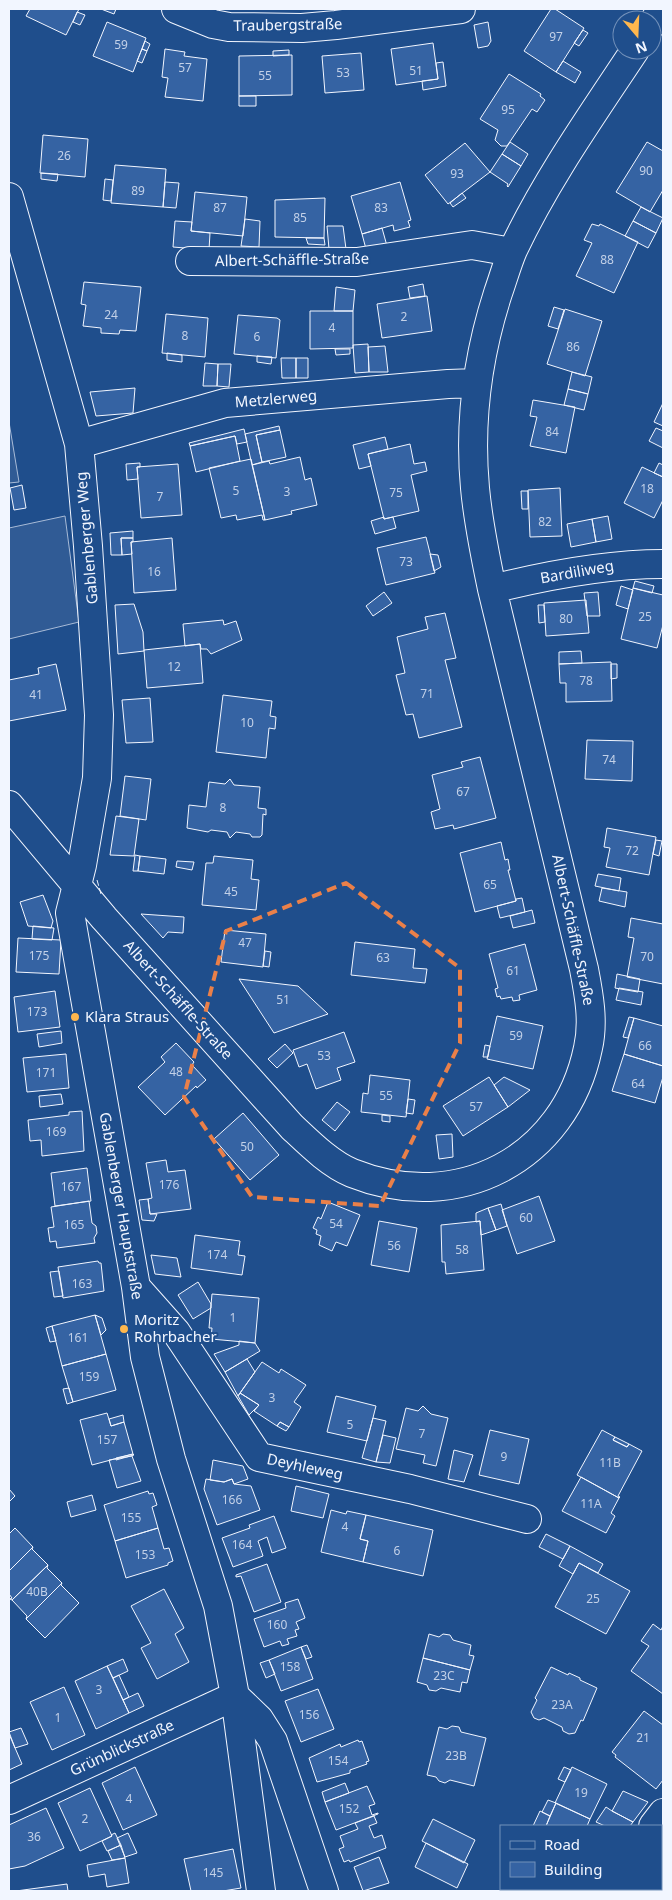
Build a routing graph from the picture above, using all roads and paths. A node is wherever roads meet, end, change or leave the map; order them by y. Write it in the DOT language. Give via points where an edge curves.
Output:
graph roads {
  1 [pos="176,9"];
  2 [pos="462,9"];
  3 [pos="629,60"];
  4 [pos="9,197"];
  5 [pos="512,252"];
  6 [pos="190,261"];
  7 [pos="477,383"];
  8 [pos="79,444"];
  9 [pos="663,564"];
  10 [pos="492,588"];
  11 [pos="9,805"];
  12 [pos="77,886"];
  13 [pos="136,1287"];
  14 [pos="527,1520"];
  15 [pos="235,1696"];
  16 [pos="9,1800"];
  17 [pos="663,1813"];
  18 [pos="654,1825"];
  19 [pos="261,1891"];
  20 [pos="324,1891"];
  1 -- 2 [label="street, Traubergstraße" via="229,27 302,28"];
  3 -- 5 [label="street, Albert-Schäffle-Straße" via="538,201"];
  4 -- 8 [label="street, Gablenberger Weg"];
  5 -- 6 [label="street, Albert-Schäffle-Straße" via="472,245 357,262"];
  5 -- 7 [label="street, Albert-Schäffle-Straße" via="491,316"];
  7 -- 8 [label="street, Metzlerweg" via="225,403"];
  7 -- 10 [label="street, Albert-Schäffle-Straße" via="473,442 475,487"];
  8 -- 12 [label="street, Gablenberger Weg" via="100,715 97,778"];
  9 -- 10 [label="street, Bardiliweg" via="606,566"];
  10 -- 12 [label="street, Albert-Schäffle-Straße" via="591,1008 588,1048 578,1082 564,1110 540,1140 514,1162 458,1185 426,1188 386,1184 350,1172 317,1151 292,1127"];
  11 -- 12 [label="street, Albert-Schäffle-Straße"];
  12 -- 13 [label="street, Gablenberger Hauptstraße" via="70,913"];
  13 -- 14 [label="street, Deyhleweg" via="176,1332 259,1457 410,1489"];
  13 -- 15 [label="street, Gablenberger Hauptstraße" via="145,1357 171,1459 218,1606"];
  15 -- 16 [label="street, Grünblickstraße"];
  15 -- 19 [label="street, Gablenberger Hauptstraße"];
  15 -- 20 [label="street" via="259,1718 273,1741"];
  17 -- 18 [label="street"];
}
